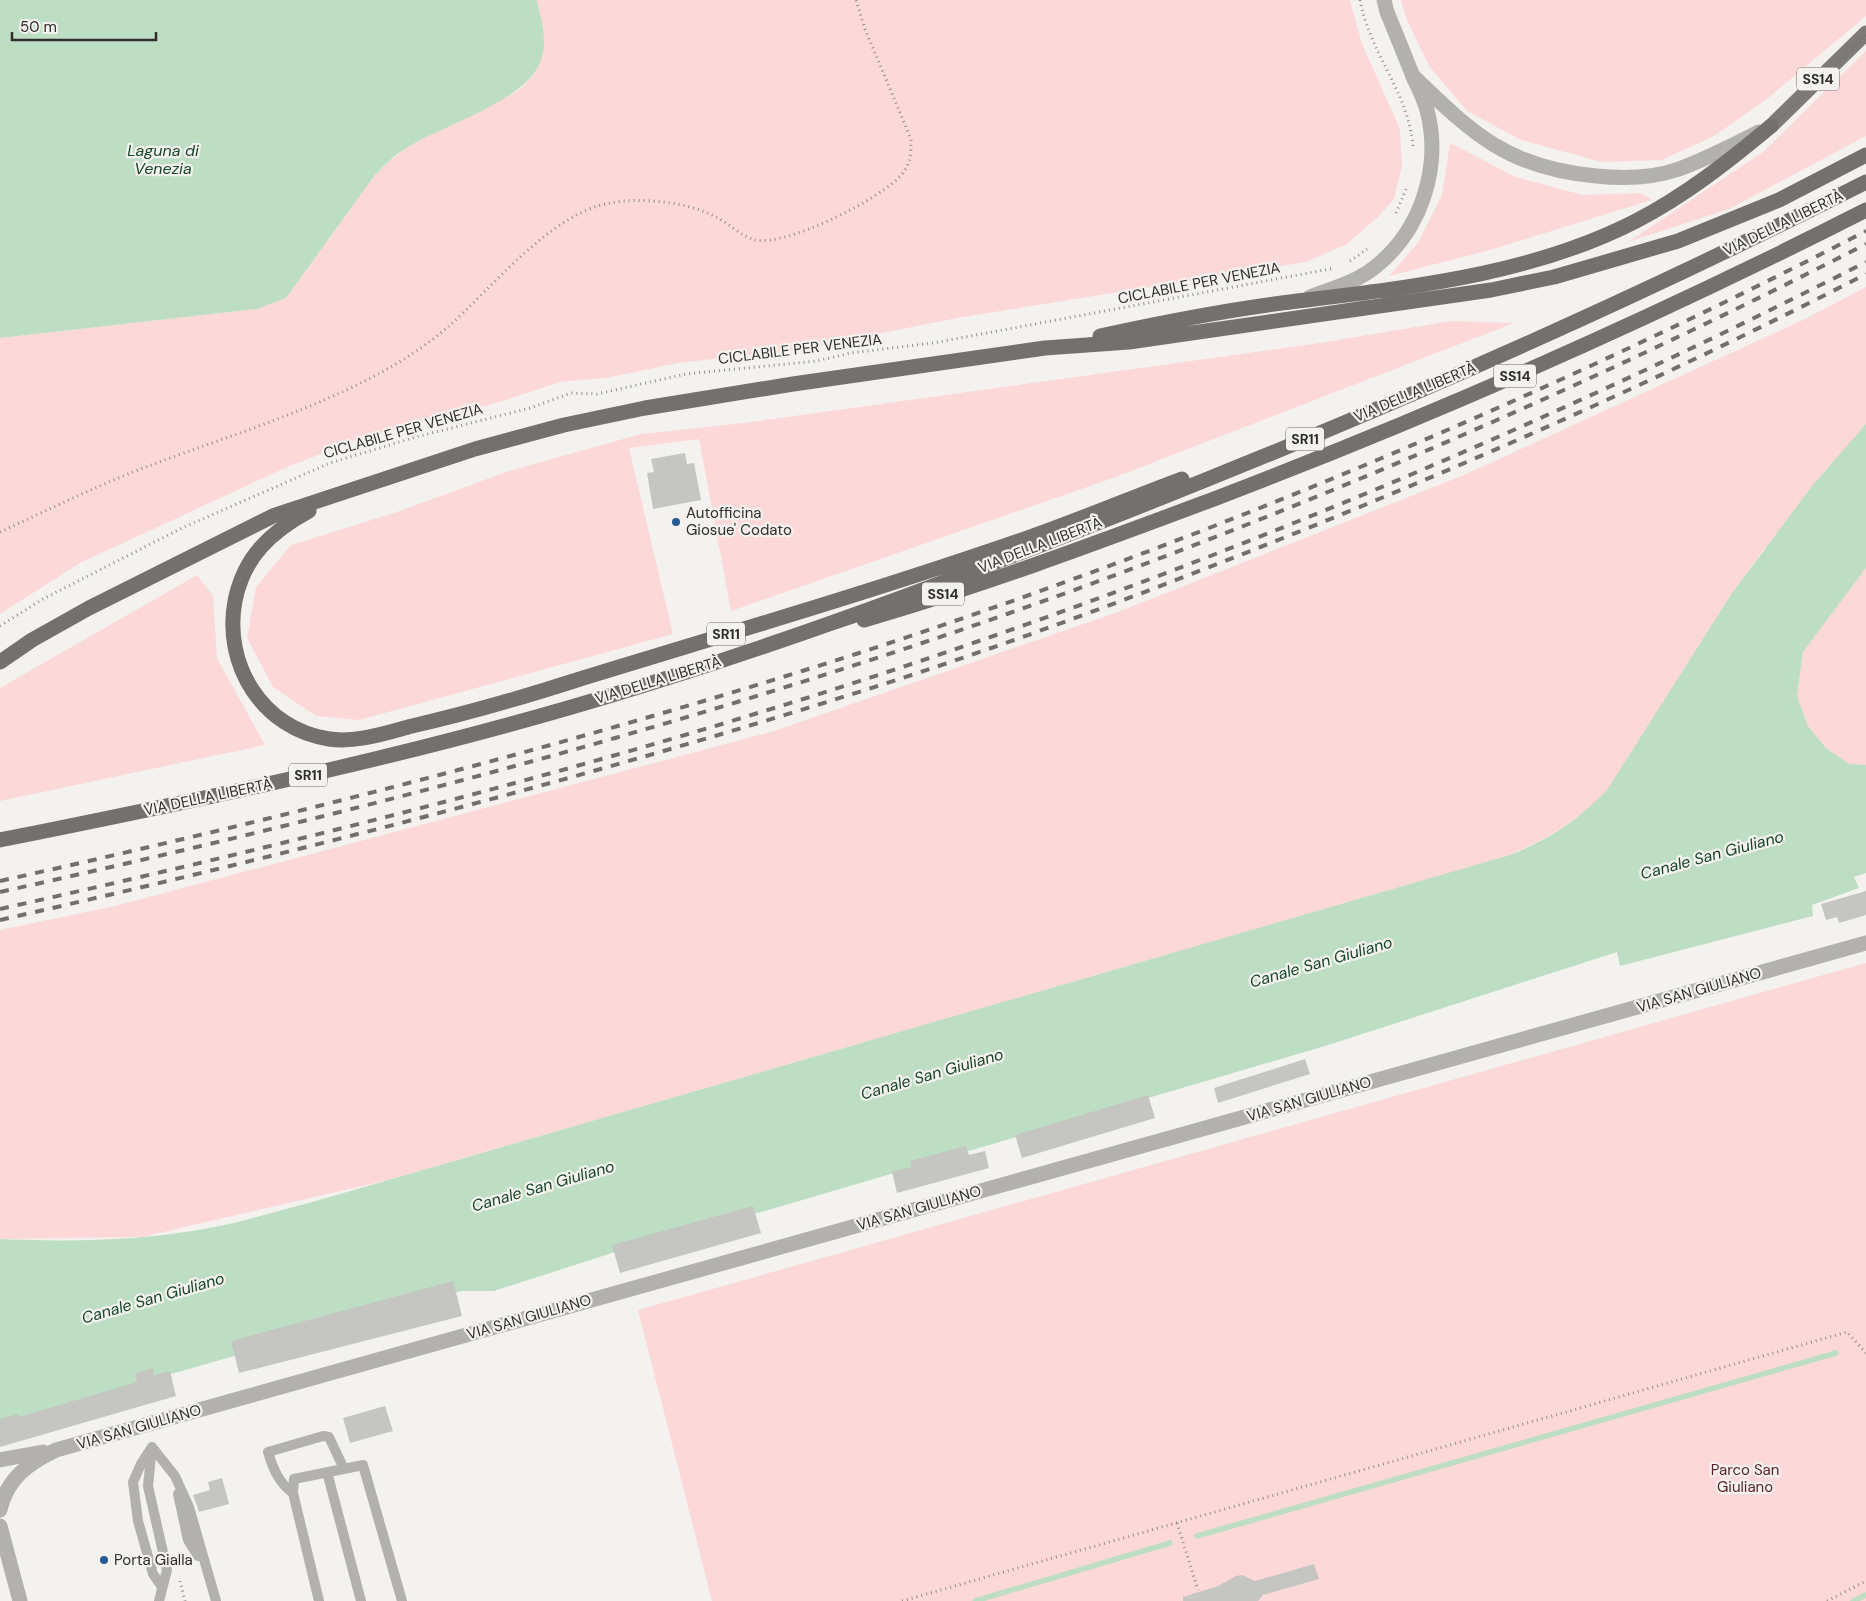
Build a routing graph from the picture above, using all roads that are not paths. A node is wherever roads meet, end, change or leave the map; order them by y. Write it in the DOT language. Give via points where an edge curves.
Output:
graph roads {
  1 [pos="1384,0"];
  2 [pos="1866,33"];
  3 [pos="1414,77"];
  4 [pos="1772,126"];
  5 [pos="1866,156"];
  6 [pos="1866,182"];
  7 [pos="1866,210"];
  8 [pos="1301,301"];
  9 [pos="1045,348"];
  10 [pos="1489,360"];
  11 [pos="393,475"];
  12 [pos="728,659"];
  13 [pos="0,662"];
  14 [pos="0,840"];
  15 [pos="1866,943"];
  16 [pos="152,1447"];
  17 [pos="56,1450"];
  18 [pos="0,1460"];
  19 [pos="344,1469"];
  20 [pos="327,1472"];
  21 [pos="3,1490"];
  22 [pos="293,1493"];
  23 [pos="0,1510"];
  24 [pos="0,1526"];
  25 [pos="162,1587"];
  26 [pos="20,1601"];
  27 [pos="159,1601"];
  28 [pos="216,1601"];
  29 [pos="319,1601"];
  30 [pos="361,1601"];
  31 [pos="402,1601"];
  1 -- 3 [label="street"];
  2 -- 4 [label="main road, SS14"];
  3 -- 4 [label="street" via="1471,131 1508,154 1538,166 1574,174 1647,176 1679,169"];
  3 -- 8 [label="street" via="1427,109 1432,156 1423,198 1413,224 1395,249 1374,268"];
  4 -- 8 [label="highway, SS14" via="1667,204 1564,251 1474,275"];
  5 -- 9 [label="highway, VIA DELLA LIBERTÀ / SR11" via="1779,200 1720,224 1633,255 1554,277 1420,301 1129,342"];
  6 -- 10 [label="highway, VIA DELLA LIBERTÀ / SR11" via="1756,238"];
  7 -- 12 [label="highway, SS14" via="1701,292 1541,365 1307,464 984,581"];
  8 -- 9 [label="highway, SS14" via="1160,323"];
  9 -- 11 [label="highway, VIA DELLA LIBERTÀ / SR11" via="645,408 564,425"];
  10 -- 11 [label="highway, SR11" via="1032,536 918,575 497,705 373,736 332,739 314,736 292,726 264,706 243,674 233,643 232,617 239,584 257,550 283,526 322,503"];
  10 -- 12 [label="highway, VIA DELLA LIBERTÀ / SR11" via="1123,513"];
  11 -- 13 [label="highway, VIA DELLA LIBERTÀ / SR11" via="275,515 88,608"];
  12 -- 14 [label="highway, VIA DELLA LIBERTÀ / SR11" via="613,695 351,765 206,799"];
  15 -- 17 [label="street, VIA SAN GIULIANO"];
  16 -- 25 [label="lane" via="148,1486 167,1570"];
  16 -- 25 [label="lane" via="133,1482 138,1521 153,1574"];
  16 -- 28 [label="lane" via="175,1476 189,1507"];
  17 -- 18 [label="street"];
  17 -- 21 [label="street, VIA SAN GIULIANO" via="24,1469"];
  19 -- 20 [label="lane"];
  19 -- 22 [label="lane" via="329,1437 268,1452 272,1468"];
  19 -- 31 [label="lane" via="363,1465"];
  20 -- 22 [label="lane" via="294,1479"];
  20 -- 30 [label="lane"];
  21 -- 23 [label="street, VIA SAN GIULIANO"];
  22 -- 29 [label="lane"];
  24 -- 26 [label="street"];
  25 -- 27 [label="lane"];
}
